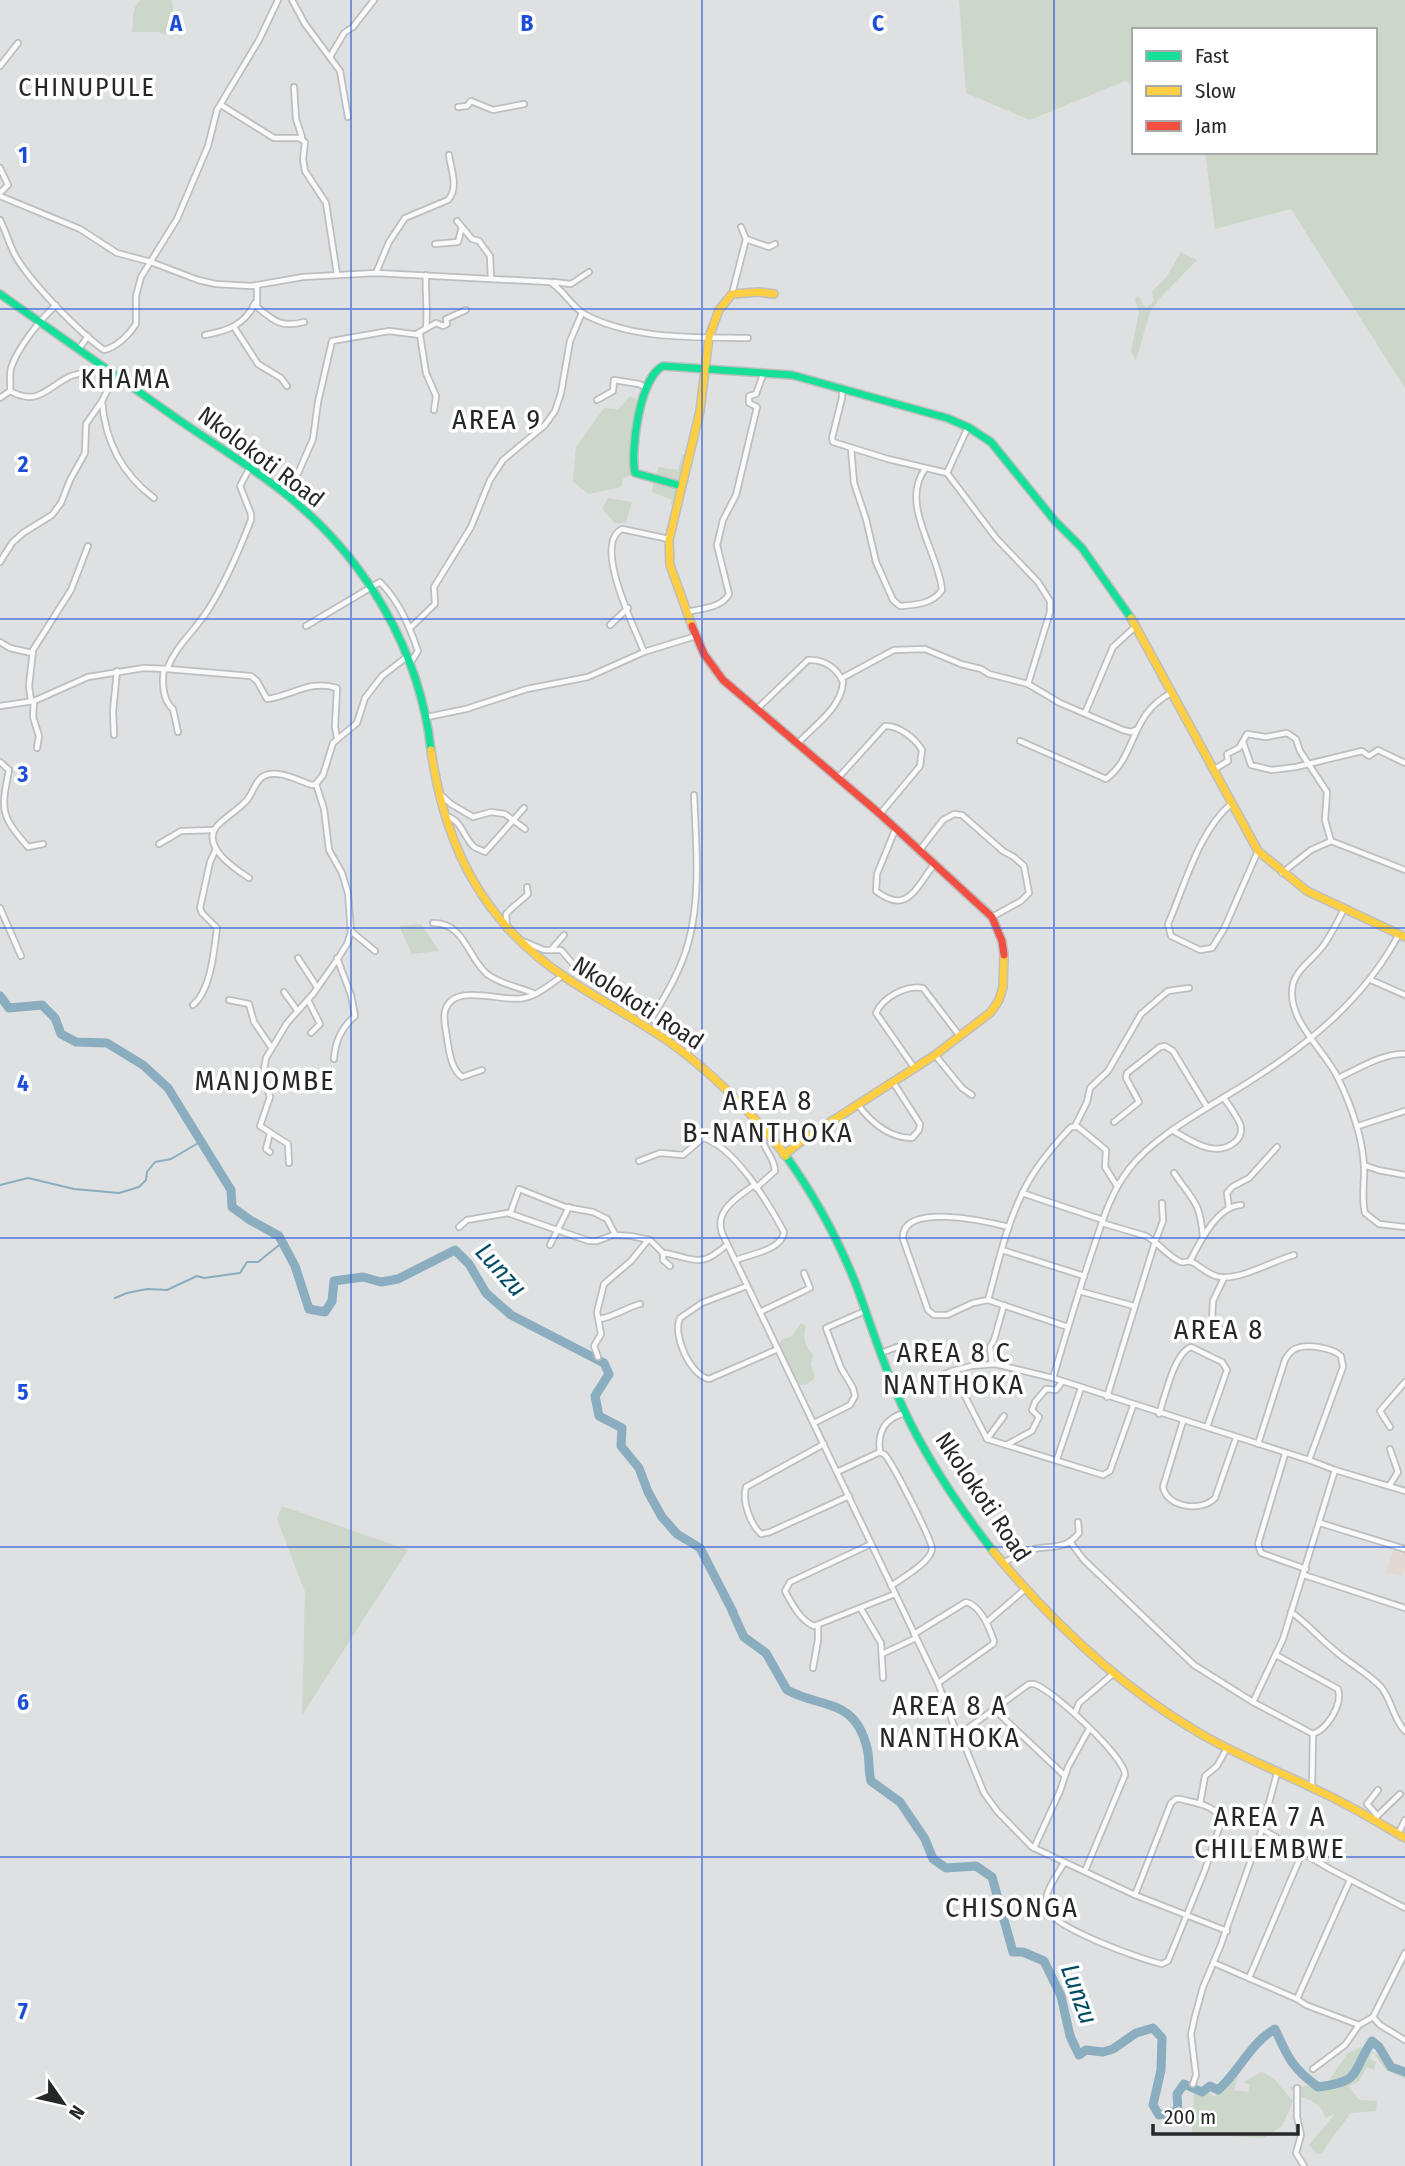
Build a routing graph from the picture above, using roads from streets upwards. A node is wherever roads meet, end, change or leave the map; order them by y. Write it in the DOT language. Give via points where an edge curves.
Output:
graph roads {
  1 [pos="278,0"];
  2 [pos="292,0"];
  3 [pos="374,0"];
  4 [pos="18,43"];
  5 [pos="330,57"];
  6 [pos="0,66"];
  7 [pos="294,87"];
  8 [pos="524,104"];
  9 [pos="220,105"];
  10 [pos="458,107"];
  11 [pos="348,117"];
  12 [pos="302,138"];
  13 [pos="449,155"];
  14 [pos="0,168"];
  15 [pos="0,194"];
  16 [pos="0,220"];
  17 [pos="457,221"];
  18 [pos="461,227"];
  19 [pos="741,227"];
  20 [pos="746,239"];
  21 [pos="435,244"];
  22 [pos="775,244"];
  23 [pos="151,262"];
  24 [pos="589,272"];
  25 [pos="376,273"];
  26 [pos="337,274"];
  27 [pos="425,275"];
  28 [pos="491,279"];
  29 [pos="550,282"];
  30 [pos="257,285"];
  31 [pos="0,294"];
  32 [pos="732,294"];
  33 [pos="774,294"];
  34 [pos="256,302"];
  35 [pos="56,305"];
  36 [pos="466,310"];
  37 [pos="582,313"];
  38 [pos="39,322"];
  39 [pos="304,322"];
  40 [pos="234,327"];
  41 [pos="426,329"];
  42 [pos="417,333"];
  43 [pos="205,335"];
  44 [pos="88,337"];
  45 [pos="709,337"];
  46 [pos="748,338"];
  47 [pos="79,349"];
  48 [pos="706,368"];
  49 [pos="764,371"];
  50 [pos="83,373"];
  51 [pos="115,375"];
  52 [pos="287,386"];
  53 [pos="647,388"];
  54 [pos="842,389"];
  55 [pos="10,391"];
  56 [pos="0,398"];
  57 [pos="597,400"];
  58 [pos="102,401"];
  59 [pos="434,410"];
  60 [pos="968,427"];
  61 [pos="851,448"];
  62 [pos="248,469"];
  63 [pos="925,469"];
  64 [pos="947,473"];
  65 [pos="682,486"];
  66 [pos="288,496"];
  67 [pos="154,498"];
  68 [pos="669,540"];
  69 [pos="88,546"];
  70 [pos="3,551"];
  71 [pos="0,562"];
  72 [pos="371,586"];
  73 [pos="628,608"];
  74 [pos="686,612"];
  75 [pos="610,625"];
  76 [pos="306,626"];
  77 [pos="1136,626"];
  78 [pos="410,628"];
  79 [pos="696,636"];
  80 [pos="0,642"];
  81 [pos="644,652"];
  82 [pos="32,653"];
  83 [pos="410,659"];
  84 [pos="166,669"];
  85 [pos="117,671"];
  86 [pos="842,678"];
  87 [pos="1028,684"];
  88 [pos="1171,693"];
  89 [pos="33,701"];
  90 [pos="0,706"];
  91 [pos="757,710"];
  92 [pos="1085,713"];
  93 [pos="427,717"];
  94 [pos="1135,730"];
  95 [pos="178,732"];
  96 [pos="114,735"];
  97 [pos="337,738"];
  98 [pos="1020,741"];
  99 [pos="1243,741"];
  100 [pos="798,743"];
  101 [pos="37,748"];
  102 [pos="0,762"];
  103 [pos="1308,763"];
  104 [pos="1405,763"];
  105 [pos="1213,770"];
  106 [pos="838,778"];
  107 [pos="316,785"];
  108 [pos="439,793"];
  109 [pos="694,795"];
  110 [pos="1232,803"];
  111 [pos="524,808"];
  112 [pos="880,814"];
  113 [pos="446,816"];
  114 [pos="513,820"];
  115 [pos="525,829"];
  116 [pos="214,830"];
  117 [pos="895,830"];
  118 [pos="1331,841"];
  119 [pos="43,844"];
  120 [pos="159,844"];
  121 [pos="216,848"];
  122 [pos="1258,851"];
  123 [pos="918,852"];
  124 [pos="933,866"];
  125 [pos="1405,870"];
  126 [pos="1282,873"];
  127 [pos="249,878"];
  128 [pos="527,887"];
  129 [pos="0,908"];
  130 [pos="1345,908"];
  131 [pos="992,916"];
  132 [pos="433,923"];
  133 [pos="508,930"];
  134 [pos="351,931"];
  135 [pos="564,936"];
  136 [pos="1402,936"];
  137 [pos="516,939"];
  138 [pos="551,950"];
  139 [pos="375,951"];
  140 [pos="21,956"];
  141 [pos="298,958"];
  142 [pos="337,958"];
  143 [pos="561,976"];
  144 [pos="1371,979"];
  145 [pos="593,980"];
  146 [pos="317,987"];
  147 [pos="1189,988"];
  148 [pos="284,992"];
  149 [pos="535,994"];
  150 [pos="1405,995"];
  151 [pos="624,999"];
  152 [pos="229,1000"];
  153 [pos="308,1000"];
  154 [pos="192,1005"];
  155 [pos="298,1010"];
  156 [pos="652,1018"];
  157 [pos="311,1033"];
  158 [pos="959,1035"];
  159 [pos="1312,1037"];
  160 [pos="271,1047"];
  161 [pos="1405,1054"];
  162 [pos="935,1055"];
  163 [pos="687,1056"];
  164 [pos="334,1059"];
  165 [pos="915,1069"];
  166 [pos="482,1070"];
  167 [pos="1338,1078"];
  168 [pos="894,1082"];
  169 [pos="972,1096"];
  170 [pos="1224,1098"];
  171 [pos="858,1105"];
  172 [pos="1207,1107"];
  173 [pos="1405,1111"];
  174 [pos="1114,1122"];
  175 [pos="1075,1126"];
  176 [pos="1358,1126"];
  177 [pos="763,1128"];
  178 [pos="1172,1130"];
  179 [pos="270,1133"];
  180 [pos="1277,1147"];
  181 [pos="270,1152"];
  182 [pos="784,1155"];
  183 [pos="639,1161"];
  184 [pos="289,1163"];
  185 [pos="1364,1165"];
  186 [pos="1174,1173"];
  187 [pos="1405,1175"];
  188 [pos="1117,1186"];
  189 [pos="755,1187"];
  190 [pos="1022,1193"];
  191 [pos="1162,1203"];
  192 [pos="1241,1205"];
  193 [pos="569,1207"];
  194 [pos="1229,1208"];
  195 [pos="510,1214"];
  196 [pos="1103,1221"];
  197 [pos="458,1227"];
  198 [pos="1009,1227"];
  199 [pos="1405,1227"];
  200 [pos="558,1231"];
  201 [pos="615,1234"];
  202 [pos="1203,1237"];
  203 [pos="648,1240"];
  204 [pos="1155,1242"];
  205 [pos="550,1245"];
  206 [pos="728,1245"];
  207 [pos="1002,1250"];
  208 [pos="663,1253"];
  209 [pos="1294,1255"];
  210 [pos="736,1260"];
  211 [pos="1189,1261"];
  212 [pos="670,1266"];
  213 [pos="804,1273"];
  214 [pos="1084,1276"];
  215 [pos="1224,1278"];
  216 [pos="747,1286"];
  217 [pos="1079,1291"];
  218 [pos="988,1300"];
  219 [pos="640,1304"];
  220 [pos="1004,1306"];
  221 [pos="1134,1306"];
  222 [pos="865,1311"];
  223 [pos="760,1312"];
  224 [pos="598,1320"];
  225 [pos="1068,1327"];
  226 [pos="1225,1333"];
  227 [pos="905,1344"];
  228 [pos="778,1349"];
  229 [pos="881,1353"];
  230 [pos="598,1357"];
  231 [pos="992,1364"];
  232 [pos="952,1370"];
  233 [pos="1053,1378"];
  234 [pos="1062,1382"];
  235 [pos="1405,1382"];
  236 [pos="1081,1388"];
  237 [pos="897,1394"];
  238 [pos="1107,1397"];
  239 [pos="1133,1406"];
  240 [pos="905,1413"];
  241 [pos="1159,1414"];
  242 [pos="1004,1416"];
  243 [pos="1183,1421"];
  244 [pos="814,1423"];
  245 [pos="1207,1427"];
  246 [pos="1390,1427"];
  247 [pos="1236,1437"];
  248 [pos="987,1438"];
  249 [pos="824,1444"];
  250 [pos="1258,1444"];
  251 [pos="1006,1446"];
  252 [pos="1390,1450"];
  253 [pos="880,1452"];
  254 [pos="1285,1454"];
  255 [pos="1057,1460"];
  256 [pos="1309,1460"];
  257 [pos="1335,1470"];
  258 [pos="837,1472"];
  259 [pos="1389,1486"];
  260 [pos="1405,1490"];
  261 [pos="849,1496"];
  262 [pos="1078,1522"];
  263 [pos="1320,1523"];
  264 [pos="1071,1543"];
  265 [pos="872,1544"];
  266 [pos="1405,1549"];
  267 [pos="1003,1563"];
  268 [pos="1305,1572"];
  269 [pos="891,1586"];
  270 [pos="1024,1590"];
  271 [pos="895,1594"];
  272 [pos="1405,1608"];
  273 [pos="861,1609"];
  274 [pos="1292,1612"];
  275 [pos="987,1622"];
  276 [pos="818,1626"];
  277 [pos="915,1636"];
  278 [pos="882,1654"];
  279 [pos="1276,1655"];
  280 [pos="813,1668"];
  281 [pos="1113,1674"];
  282 [pos="883,1678"];
  283 [pos="938,1683"];
  284 [pos="1253,1702"];
  285 [pos="995,1709"];
  286 [pos="1075,1713"];
  287 [pos="1089,1728"];
  288 [pos="1405,1731"];
  289 [pos="960,1734"];
  290 [pos="1313,1734"];
  291 [pos="1227,1748"];
  292 [pos="1277,1773"];
  293 [pos="1064,1775"];
  294 [pos="1312,1787"];
  295 [pos="1378,1790"];
  296 [pos="1400,1794"];
  297 [pos="1200,1804"];
  298 [pos="1375,1818"];
  299 [pos="1405,1820"];
  300 [pos="1262,1829"];
  301 [pos="1401,1836"];
  302 [pos="1034,1848"];
  303 [pos="1303,1851"];
  304 [pos="1064,1863"];
  305 [pos="1085,1871"];
  306 [pos="1350,1880"];
  307 [pos="1135,1895"];
  308 [pos="1405,1908"];
  309 [pos="1187,1915"];
  310 [pos="1227,1931"];
  311 [pos="1405,1953"];
  312 [pos="1214,1963"];
  313 [pos="1249,1978"];
  314 [pos="1297,1999"];
  315 [pos="1373,2017"];
  316 [pos="1359,2025"];
  317 [pos="1405,2040"];
  318 [pos="1313,2069"];
  319 [pos="1193,2084"];
  320 [pos="1297,2088"];
  321 [pos="1304,2166"];
  1 -- 9 [label="street"];
  2 -- 5 [label="street"];
  3 -- 5 [label="street" via="344,33"];
  4 -- 6 [label="street"];
  5 -- 11 [label="street" via="341,74"];
  7 -- 12 [label="street"];
  8 -- 10 [label="street" via="493,110 471,101"];
  9 -- 12 [label="street" via="274,138"];
  9 -- 23 [label="street" via="177,219"];
  12 -- 26 [label="street" via="305,171 326,202"];
  13 -- 25 [label="street" via="452,196 405,218"];
  14 -- 15 [label="street" via="8,185"];
  15 -- 23 [label="street" via="80,229 117,253"];
  16 -- 35 [label="street" via="25,271"];
  17 -- 18 [label="street"];
  18 -- 21 [label="street" via="458,242"];
  18 -- 28 [label="street" via="490,256"];
  19 -- 20 [label="street"];
  20 -- 22 [label="street" via="769,247"];
  20 -- 32 [label="street"];
  23 -- 30 [label="street" via="198,280"];
  23 -- 44 [label="street" via="141,277 133,329 108,350"];
  24 -- 29 [label="street" via="571,284"];
  25 -- 26 [label="street"];
  25 -- 27 [label="street"];
  26 -- 30 [label="street"];
  27 -- 28 [label="street"];
  27 -- 41 [label="street"];
  28 -- 29 [label="street"];
  29 -- 37 [label="street"];
  30 -- 34 [label="street"];
  31 -- 38 [label="street, Nkolokoti Road"];
  32 -- 33 [label="street"];
  32 -- 45 [label="street" via="719,310"];
  34 -- 39 [label="street" via="278,323"];
  34 -- 40 [label="street"];
  35 -- 38 [label="street"];
  35 -- 44 [label="street"];
  36 -- 41 [label="street" via="446,319 443,326 436,323"];
  37 -- 45 [label="street" via="619,329"];
  37 -- 78 [label="street" via="570,341 555,411 503,460 434,587 435,604"];
  38 -- 47 [label="street, Nkolokoti Road"];
  38 -- 55 [label="street" via="13,365"];
  40 -- 43 [label="street"];
  40 -- 52 [label="street" via="258,364"];
  41 -- 42 [label="street"];
  42 -- 59 [label="street" via="436,396"];
  42 -- 66 [label="street" via="369,333 330,343 313,439"];
  44 -- 47 [label="street"];
  45 -- 46 [label="street"];
  45 -- 48 [label="street"];
  47 -- 51 [label="street, Nkolokoti Road"];
  48 -- 49 [label="street"];
  48 -- 53 [label="street" via="660,367"];
  48 -- 65 [label="street"];
  49 -- 54 [label="street"];
  49 -- 74 [label="street" via="756,394 749,396 749,403 757,407 747,454 717,545 729,594 720,604"];
  50 -- 55 [label="street" via="33,396"];
  51 -- 58 [label="street"];
  51 -- 62 [label="street, Nkolokoti Road"];
  53 -- 57 [label="street" via="614,380 613,391"];
  53 -- 65 [label="street" via="633,471"];
  54 -- 60 [label="street"];
  54 -- 61 [label="street" via="832,438"];
  55 -- 56 [label="street"];
  58 -- 67 [label="street" via="117,460"];
  58 -- 70 [label="street" via="86,424 85,453 61,503 52,515"];
  60 -- 64 [label="street"];
  60 -- 77 [label="street" via="996,447 1055,522 1083,548"];
  61 -- 63 [label="street"];
  61 -- 63 [label="street" via="854,483 876,562 900,606 924,603 942,590 916,506"];
  62 -- 66 [label="street, Nkolokoti Road"];
  62 -- 84 [label="street" via="240,486 251,520 237,555 218,594 174,651"];
  63 -- 64 [label="street"];
  64 -- 87 [label="street" via="1050,601 1051,612"];
  65 -- 68 [label="street"];
  66 -- 72 [label="street, Nkolokoti Road" via="340,546"];
  68 -- 73 [label="street" via="629,530 617,532 610,550 611,565"];
  68 -- 74 [label="street" via="670,565"];
  69 -- 82 [label="street" via="71,590"];
  70 -- 71 [label="street"];
  72 -- 76 [label="street"];
  72 -- 78 [label="street" via="382,583"];
  72 -- 83 [label="street, Nkolokoti Road"];
  73 -- 75 [label="street"];
  73 -- 81 [label="street"];
  74 -- 79 [label="street"];
  77 -- 88 [label="street"];
  77 -- 92 [label="street" via="1113,647"];
  78 -- 83 [label="street" via="418,650"];
  79 -- 81 [label="street"];
  79 -- 91 [label="street" via="713,668"];
  80 -- 82 [label="street"];
  81 -- 93 [label="street" via="588,677"];
  82 -- 89 [label="street" via="29,686"];
  83 -- 93 [label="street, Nkolokoti Road"];
  83 -- 97 [label="street" via="382,676 365,698 358,723"];
  84 -- 85 [label="street"];
  84 -- 95 [label="street" via="164,696 173,709"];
  84 -- 97 [label="street" via="251,676 267,699 308,685 337,688"];
  85 -- 89 [label="street" via="88,677"];
  85 -- 96 [label="street"];
  86 -- 87 [label="street" via="894,650 916,648"];
  86 -- 91 [label="street" via="821,661 808,660"];
  86 -- 100 [label="street" via="837,701"];
  87 -- 92 [label="street"];
  88 -- 94 [label="street" via="1149,708"];
  88 -- 105 [label="street"];
  89 -- 90 [label="street"];
  89 -- 101 [label="street"];
  91 -- 100 [label="street"];
  92 -- 94 [label="street" via="1123,730"];
  93 -- 108 [label="street, Nkolokoti Road"];
  94 -- 98 [label="street" via="1123,758 1106,779"];
  97 -- 107 [label="street"];
  99 -- 103 [label="street" via="1251,765 1272,770"];
  99 -- 103 [label="street" via="1247,734 1287,733 1296,739"];
  99 -- 105 [label="street" via="1227,754 1228,761"];
  100 -- 106 [label="street"];
  102 -- 119 [label="street" via="9,770 4,815 28,847"];
  103 -- 104 [label="street" via="1362,751 1369,756 1378,750"];
  103 -- 118 [label="street" via="1327,792 1325,820"];
  105 -- 110 [label="street"];
  106 -- 112 [label="street"];
  106 -- 112 [label="street" via="885,726 894,726 915,740 922,750 920,766"];
  107 -- 116 [label="street" via="268,774"];
  107 -- 134 [label="street" via="329,849 348,893"];
  108 -- 113 [label="street, Nkolokoti Road"];
  108 -- 114 [label="street" via="473,817 491,812"];
  109 -- 156 [label="street" via="697,882 689,941"];
  110 -- 122 [label="street"];
  110 -- 122 [label="street" via="1214,820 1205,837 1168,924 1171,936 1200,950 1212,948"];
  111 -- 114 [label="street"];
  112 -- 117 [label="street"];
  113 -- 114 [label="street" via="485,852"];
  113 -- 133 [label="street, Nkolokoti Road" via="470,879"];
  114 -- 115 [label="street"];
  116 -- 120 [label="street" via="181,831"];
  116 -- 121 [label="street"];
  117 -- 123 [label="street"];
  117 -- 124 [label="street" via="877,874 876,891 901,902"];
  118 -- 125 [label="street"];
  118 -- 126 [label="street"];
  121 -- 127 [label="street"];
  121 -- 154 [label="street" via="201,908 216,925 215,944 205,989"];
  122 -- 126 [label="street"];
  123 -- 124 [label="street"];
  123 -- 131 [label="street" via="943,820 959,814 1018,860 1024,866 1029,893"];
  124 -- 131 [label="street"];
  126 -- 130 [label="street" via="1307,891"];
  128 -- 133 [label="street" via="522,901 506,914"];
  129 -- 140 [label="street"];
  130 -- 136 [label="street"];
  130 -- 159 [label="street" via="1326,943 1293,984 1296,1015"];
  131 -- 158 [label="street" via="1002,941 1003,987 991,1012"];
  132 -- 149 [label="street" via="453,928 496,980"];
  133 -- 137 [label="street, Nkolokoti Road"];
  134 -- 139 [label="street"];
  134 -- 142 [label="street"];
  135 -- 138 [label="street"];
  136 -- 144 [label="street"];
  137 -- 138 [label="street"];
  137 -- 143 [label="street, Nkolokoti Road"];
  138 -- 145 [label="street" via="561,950"];
  141 -- 146 [label="street"];
  142 -- 146 [label="street"];
  142 -- 164 [label="street" via="355,1016 344,1026"];
  143 -- 149 [label="street"];
  143 -- 163 [label="street, Nkolokoti Road"];
  144 -- 150 [label="street"];
  144 -- 159 [label="street"];
  146 -- 153 [label="street"];
  147 -- 175 [label="street" via="1168,990 1141,1014 1108,1071 1090,1088"];
  148 -- 155 [label="street"];
  149 -- 166 [label="street" via="516,999 466,994 446,1008 450,1055 458,1076"];
  151 -- 156 [label="street"];
  152 -- 160 [label="street" via="249,1004 254,1022"];
  153 -- 155 [label="street"];
  153 -- 157 [label="street" via="320,1024"];
  155 -- 160 [label="street"];
  156 -- 163 [label="street" via="689,1048"];
  158 -- 162 [label="street"];
  158 -- 165 [label="street" via="923,988 911,987 883,1003 876,1013"];
  159 -- 167 [label="street"];
  159 -- 170 [label="street"];
  160 -- 179 [label="street" via="263,1075 270,1097 260,1126"];
  161 -- 167 [label="street"];
  162 -- 165 [label="street"];
  162 -- 169 [label="street"];
  163 -- 177 [label="street, Nkolokoti Road"];
  165 -- 168 [label="street"];
  167 -- 176 [label="street"];
  168 -- 171 [label="street"];
  168 -- 171 [label="street" via="920,1124 912,1138 877,1126"];
  170 -- 172 [label="street"];
  170 -- 178 [label="street" via="1241,1126 1234,1143 1208,1148"];
  171 -- 182 [label="street"];
  172 -- 174 [label="street" via="1166,1046 1127,1073 1139,1102"];
  172 -- 178 [label="street"];
  173 -- 176 [label="street"];
  175 -- 188 [label="street" via="1106,1150 1105,1167"];
  175 -- 190 [label="street" via="1057,1142"];
  176 -- 185 [label="street"];
  177 -- 182 [label="street, Nkolokoti Road"];
  177 -- 189 [label="street" via="762,1144 775,1171"];
  178 -- 188 [label="street" via="1131,1166"];
  179 -- 181 [label="street" via="266,1149"];
  179 -- 184 [label="street" via="288,1144"];
  180 -- 194 [label="street" via="1249,1178 1227,1193"];
  182 -- 222 [label="street, Nkolokoti Road" via="847,1262"];
  183 -- 189 [label="street" via="660,1153 683,1155 703,1138 720,1146"];
  185 -- 187 [label="street"];
  185 -- 199 [label="street" via="1365,1213 1379,1224"];
  186 -- 202 [label="street" via="1196,1202"];
  188 -- 196 [label="street"];
  189 -- 206 [label="street" via="730,1203 721,1215 719,1226"];
  189 -- 210 [label="street" via="784,1237 778,1245"];
  190 -- 196 [label="street"];
  190 -- 198 [label="street"];
  191 -- 204 [label="street" via="1163,1221"];
  192 -- 194 [label="street"];
  193 -- 195 [label="street" via="519,1189"];
  193 -- 200 [label="street"];
  193 -- 201 [label="street" via="607,1219"];
  194 -- 202 [label="street"];
  195 -- 197 [label="street" via="467,1220"];
  195 -- 200 [label="street"];
  196 -- 204 [label="street"];
  196 -- 214 [label="street"];
  198 -- 207 [label="street"];
  198 -- 218 [label="street" via="931,1216 906,1226 902,1234 931,1313 947,1315"];
  200 -- 201 [label="street" via="594,1241"];
  200 -- 205 [label="street"];
  201 -- 203 [label="street"];
  202 -- 211 [label="street"];
  203 -- 208 [label="street"];
  203 -- 224 [label="street" via="604,1284"];
  204 -- 211 [label="street" via="1176,1259"];
  204 -- 221 [label="street"];
  206 -- 208 [label="street" via="701,1260"];
  206 -- 210 [label="street"];
  207 -- 214 [label="street"];
  207 -- 218 [label="street"];
  208 -- 212 [label="street"];
  209 -- 215 [label="street" via="1239,1277"];
  210 -- 216 [label="street"];
  211 -- 215 [label="street"];
  213 -- 223 [label="street" via="810,1288"];
  214 -- 217 [label="street"];
  215 -- 226 [label="street" via="1213,1301 1212,1321"];
  216 -- 223 [label="street"];
  216 -- 228 [label="street" via="702,1303 680,1318 678,1333 684,1352 700,1375 709,1379"];
  217 -- 221 [label="street"];
  217 -- 225 [label="street"];
  218 -- 220 [label="street"];
  219 -- 224 [label="street"];
  220 -- 225 [label="street"];
  220 -- 231 [label="street" via="990,1347"];
  221 -- 238 [label="street"];
  222 -- 229 [label="street, Nkolokoti Road"];
  222 -- 244 [label="street" via="827,1328 855,1396 850,1405"];
  223 -- 228 [label="street"];
  224 -- 230 [label="street" via="601,1334 594,1346"];
  225 -- 233 [label="street"];
  227 -- 229 [label="street"];
  228 -- 244 [label="street"];
  229 -- 237 [label="street, Nkolokoti Road"];
  231 -- 232 [label="street"];
  231 -- 233 [label="street"];
  232 -- 237 [label="street"];
  232 -- 248 [label="street"];
  233 -- 234 [label="street"];
  234 -- 236 [label="street"];
  234 -- 251 [label="street" via="1056,1390 1046,1389 1035,1402 1032,1410 1039,1417 1032,1431"];
  235 -- 246 [label="street" via="1380,1412"];
  236 -- 238 [label="street"];
  236 -- 255 [label="street"];
  237 -- 240 [label="street, Nkolokoti Road"];
  238 -- 239 [label="street"];
  239 -- 241 [label="street"];
  239 -- 255 [label="street" via="1107,1475"];
  240 -- 253 [label="street" via="884,1424"];
  240 -- 267 [label="street, Nkolokoti Road" via="956,1501"];
  241 -- 243 [label="street"];
  241 -- 245 [label="street" via="1179,1358 1191,1346 1222,1362 1227,1370"];
  242 -- 248 [label="street"];
  243 -- 245 [label="street"];
  243 -- 247 [label="street" via="1163,1487 1166,1495 1184,1506 1209,1504 1215,1498"];
  244 -- 249 [label="street"];
  245 -- 247 [label="street"];
  247 -- 250 [label="street"];
  248 -- 251 [label="street"];
  249 -- 258 [label="street"];
  249 -- 261 [label="street" via="746,1487 754,1525 761,1534 770,1532"];
  250 -- 254 [label="street"];
  250 -- 256 [label="street" via="1290,1352 1299,1347 1331,1350 1341,1356 1343,1367"];
  251 -- 255 [label="street"];
  252 -- 259 [label="street" via="1398,1472"];
  253 -- 258 [label="street"];
  253 -- 269 [label="street" via="889,1459 932,1548 924,1562"];
  254 -- 256 [label="street"];
  254 -- 268 [label="street" via="1258,1544 1261,1553"];
  256 -- 257 [label="street"];
  257 -- 259 [label="street"];
  257 -- 263 [label="street"];
  258 -- 261 [label="street"];
  259 -- 260 [label="street"];
  261 -- 265 [label="street"];
  262 -- 264 [label="street" via="1079,1533"];
  263 -- 266 [label="street"];
  263 -- 268 [label="street"];
  264 -- 267 [label="street" via="1037,1549"];
  264 -- 284 [label="street" via="1194,1665"];
  265 -- 269 [label="street"];
  265 -- 276 [label="street" via="786,1586 795,1609 808,1623"];
  267 -- 270 [label="street, Nkolokoti Road"];
  268 -- 272 [label="street"];
  268 -- 274 [label="street"];
  269 -- 271 [label="street"];
  270 -- 275 [label="street"];
  270 -- 281 [label="street, Nkolokoti Road"];
  271 -- 273 [label="street"];
  271 -- 277 [label="street"];
  273 -- 276 [label="street"];
  273 -- 278 [label="street" via="878,1637"];
  274 -- 279 [label="street"];
  274 -- 288 [label="street" via="1379,1685"];
  275 -- 277 [label="street" via="966,1602"];
  275 -- 283 [label="street" via="993,1644"];
  276 -- 280 [label="street"];
  277 -- 278 [label="street"];
  277 -- 283 [label="street"];
  278 -- 282 [label="street"];
  279 -- 284 [label="street"];
  279 -- 290 [label="street" via="1338,1689 1336,1707 1323,1728"];
  281 -- 286 [label="street" via="1079,1703"];
  281 -- 291 [label="street, Nkolokoti Road"];
  283 -- 289 [label="street"];
  284 -- 290 [label="street"];
  285 -- 286 [label="street" via="1034,1684"];
  285 -- 289 [label="street"];
  285 -- 293 [label="street"];
  286 -- 287 [label="street"];
  287 -- 293 [label="street"];
  287 -- 305 [label="street" via="1126,1772"];
  289 -- 302 [label="street" via="984,1793"];
  290 -- 294 [label="street"];
  291 -- 292 [label="street, Nkolokoti Road"];
  291 -- 297 [label="street" via="1205,1776"];
  292 -- 294 [label="street, Nkolokoti Road"];
  292 -- 300 [label="street"];
  293 -- 302 [label="street"];
  294 -- 298 [label="street, Nkolokoti Road"];
  295 -- 298 [label="street" via="1367,1804"];
  296 -- 298 [label="street"];
  297 -- 307 [label="street" via="1176,1799 1171,1803"];
  297 -- 309 [label="street" via="1220,1818"];
  298 -- 301 [label="street, Nkolokoti Road"];
  299 -- 301 [label="street"];
  300 -- 303 [label="street"];
  300 -- 310 [label="street"];
  302 -- 304 [label="street"];
  303 -- 306 [label="street"];
  303 -- 313 [label="street"];
  304 -- 305 [label="street"];
  304 -- 309 [label="street" via="1048,1894 1048,1912 1099,1942 1162,1964 1168,1961"];
  305 -- 307 [label="street"];
  306 -- 308 [label="street"];
  306 -- 314 [label="street"];
  307 -- 309 [label="street"];
  309 -- 310 [label="street"];
  310 -- 312 [label="street"];
  311 -- 315 [label="street"];
  312 -- 313 [label="street"];
  312 -- 319 [label="street" via="1192,2030"];
  313 -- 314 [label="street"];
  314 -- 316 [label="street"];
  315 -- 316 [label="street"];
  315 -- 317 [label="street"];
  316 -- 318 [label="street" via="1345,2045"];
  320 -- 321 [label="street" via="1301,2135 1296,2153"];
}
